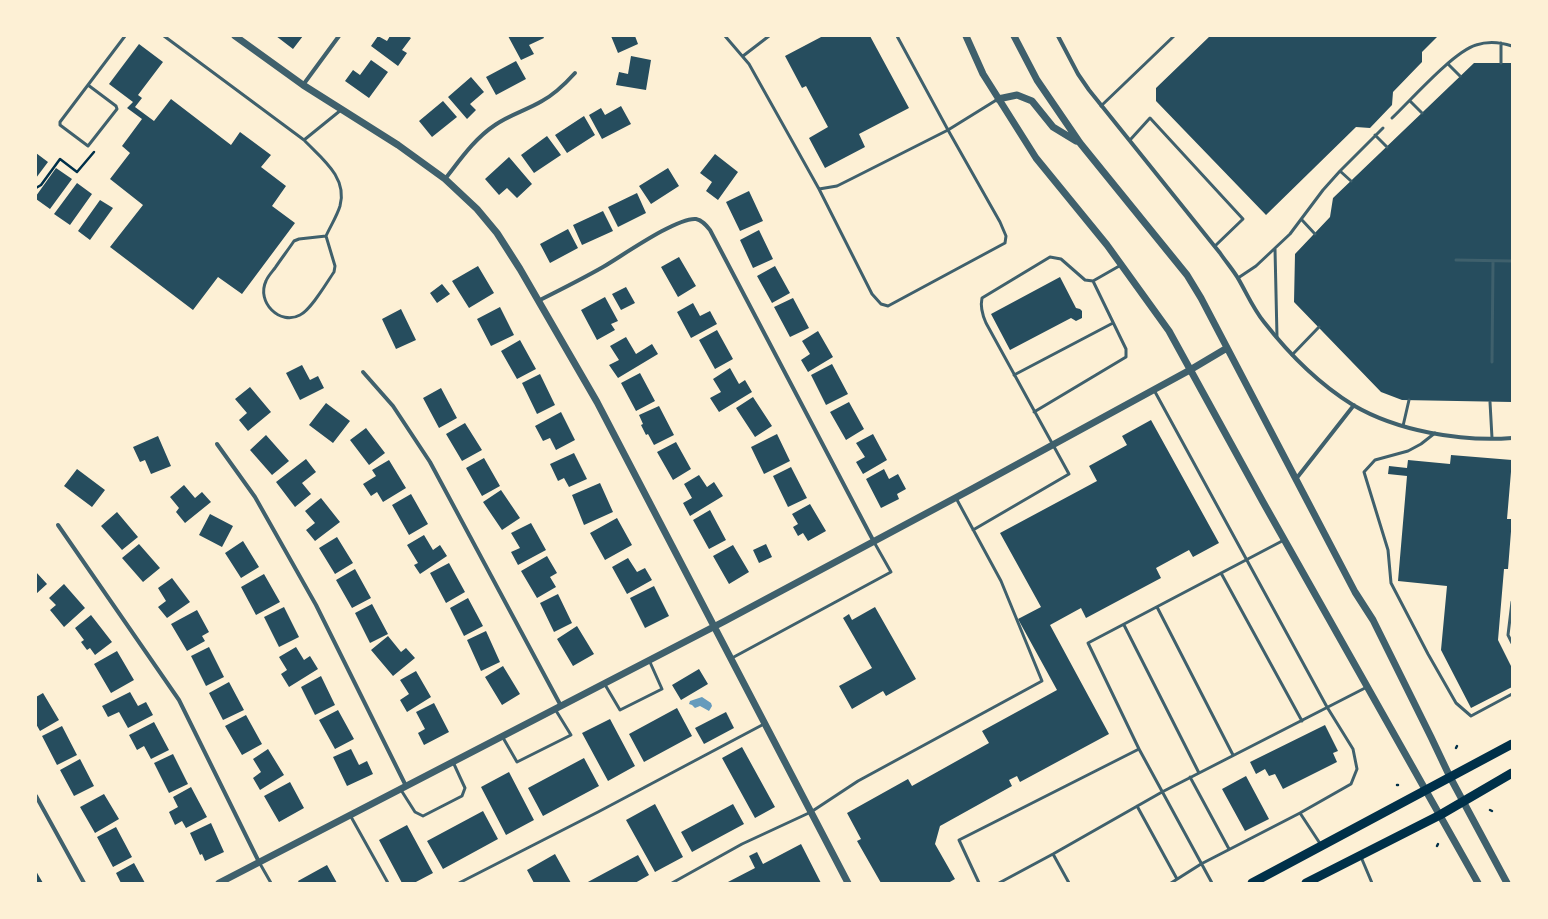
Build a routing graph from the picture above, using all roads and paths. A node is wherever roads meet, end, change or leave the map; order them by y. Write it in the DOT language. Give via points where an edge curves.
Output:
graph roads {
  1 [pos="125,36"];
  2 [pos="164,36"];
  3 [pos="235,36"];
  4 [pos="339,36"];
  5 [pos="724,36"];
  6 [pos="769,36"];
  7 [pos="897,36"];
  8 [pos="966,36"];
  9 [pos="1014,36"];
  10 [pos="1058,36"];
  11 [pos="1174,36"];
  12 [pos="1501,43"];
  13 [pos="1512,46"];
  14 [pos="742,56"];
  15 [pos="1500,63"];
  16 [pos="1448,64"];
  17 [pos="575,73"];
  18 [pos="1460,76"];
  19 [pos="88,85"];
  20 [pos="303,85"];
  21 [pos="998,99"];
  22 [pos="1410,101"];
  23 [pos="1101,106"];
  24 [pos="342,109"];
  25 [pos="1422,113"];
  26 [pos="1392,118"];
  27 [pos="1383,128"];
  28 [pos="948,130"];
  29 [pos="1376,135"];
  30 [pos="304,140"];
  31 [pos="1130,140"];
  32 [pos="1080,143"];
  33 [pos="89,145"];
  34 [pos="1387,147"];
  35 [pos="1340,171"];
  36 [pos="445,179"];
  37 [pos="1351,181"];
  38 [pos="36,188"];
  39 [pos="819,190"];
  40 [pos="1302,220"];
  41 [pos="1315,234"];
  42 [pos="326,236"];
  43 [pos="1215,246"];
  44 [pos="1275,249"];
  45 [pos="1456,260"];
  46 [pos="1493,261"];
  47 [pos="1512,262"];
  48 [pos="1121,265"];
  49 [pos="1238,278"];
  50 [pos="1093,281"];
  51 [pos="538,301"];
  52 [pos="1113,323"];
  53 [pos="1319,327"];
  54 [pos="1277,337"];
  55 [pos="1227,348"];
  56 [pos="1292,355"];
  57 [pos="1492,362"];
  58 [pos="1190,370"];
  59 [pos="363,372"];
  60 [pos="1014,375"];
  61 [pos="1154,390"];
  62 [pos="1409,400"];
  63 [pos="1490,402"];
  64 [pos="1354,405"];
  65 [pos="1034,412"];
  66 [pos="1403,426"];
  67 [pos="1435,433"];
  68 [pos="1492,438"];
  69 [pos="1512,438"];
  70 [pos="218,444"];
  71 [pos="1053,445"];
  72 [pos="1296,479"];
  73 [pos="956,498"];
  74 [pos="58,525"];
  75 [pos="973,530"];
  76 [pos="1284,540"];
  77 [pos="874,542"];
  78 [pos="1248,559"];
  79 [pos="1221,573"];
  80 [pos="1512,602"];
  81 [pos="1157,607"];
  82 [pos="1124,624"];
  83 [pos="715,626"];
  84 [pos="1512,643"];
  85 [pos="732,658"];
  86 [pos="649,660"];
  87 [pos="604,683"];
  88 [pos="1367,687"];
  89 [pos="1512,694"];
  90 [pos="558,707"];
  91 [pos="1327,707"];
  92 [pos="1302,721"];
  93 [pos="766,723"];
  94 [pos="502,736"];
  95 [pos="1512,744"];
  96 [pos="1139,749"];
  97 [pos="1234,755"];
  98 [pos="453,762"];
  99 [pos="1199,773"];
  100 [pos="1512,773"];
  101 [pos="1190,777"];
  102 [pos="1450,777"];
  103 [pos="403,787"];
  104 [pos="1425,791"];
  105 [pos="1162,792"];
  106 [pos="36,796"];
  107 [pos="1463,801"];
  108 [pos="1137,806"];
  109 [pos="811,812"];
  110 [pos="1300,812"];
  111 [pos="350,815"];
  112 [pos="1440,815"];
  113 [pos="1322,846"];
  114 [pos="1229,849"];
  115 [pos="1054,854"];
  116 [pos="1360,856"];
  117 [pos="259,862"];
  118 [pos="1201,864"];
  119 [pos="1177,879"];
  120 [pos="84,883"];
  121 [pos="219,883"];
  122 [pos="271,883"];
  123 [pos="388,883"];
  124 [pos="459,883"];
  125 [pos="672,883"];
  126 [pos="848,883"];
  127 [pos="979,883"];
  128 [pos="1000,883"];
  129 [pos="1069,883"];
  130 [pos="1171,883"];
  131 [pos="1212,883"];
  132 [pos="1252,883"];
  133 [pos="1306,883"];
  134 [pos="1372,883"];
  135 [pos="1477,883"];
  136 [pos="1507,883"];
  1 -- 19 [label="lane"];
  2 -- 30 [label="lane"];
  3 -- 20 [label="street"];
  4 -- 20 [label="street"];
  5 -- 14 [label="lane"];
  6 -- 14 [label="lane"];
  7 -- 28 [label="lane"];
  8 -- 21 [label="street" via="983,74"];
  9 -- 32 [label="street" via="1037,80"];
  10 -- 23 [label="street" via="1078,74"];
  11 -- 23 [label="lane"];
  12 -- 13 [label="lane"];
  12 -- 15 [label="lane"];
  12 -- 16 [label="lane" via="1474,45"];
  14 -- 39 [label="lane" via="749,64"];
  16 -- 18 [label="lane"];
  16 -- 22 [label="lane"];
  17 -- 36 [label="street" via="543,101 484,133 471,145"];
  19 -- 33 [label="lane" via="116,106"];
  19 -- 33 [label="lane" via="59,124 86,146"];
  20 -- 24 [label="street"];
  21 -- 28 [label="lane"];
  21 -- 32 [label="street" via="1017,95 1032,101 1054,127"];
  21 -- 48 [label="street" via="1036,158"];
  22 -- 25 [label="lane"];
  22 -- 26 [label="lane"];
  23 -- 31 [label="street"];
  24 -- 30 [label="lane"];
  24 -- 36 [label="street"];
  27 -- 29 [label="lane"];
  28 -- 39 [label="lane" via="837,186"];
  28 -- 39 [label="lane" via="1000,222 1006,236 1005,243 888,306 872,294"];
  29 -- 34 [label="lane"];
  29 -- 35 [label="lane"];
  30 -- 42 [label="lane" via="334,170 342,189 340,206"];
  31 -- 43 [label="street"];
  31 -- 43 [label="lane" via="1150,118 1243,219"];
  32 -- 55 [label="street" via="1187,275"];
  33 -- 38 [label="path" via="95,150 78,172 60,159"];
  35 -- 37 [label="lane"];
  35 -- 40 [label="lane"];
  36 -- 51 [label="street" via="478,209 497,233"];
  40 -- 41 [label="lane"];
  40 -- 44 [label="lane"];
  42 -- 42 [label="lane" via="294,241 266,281 263,299 267,306 282,317 301,315 334,272 335,266"];
  43 -- 49 [label="street"];
  44 -- 49 [label="lane"];
  44 -- 54 [label="lane"];
  45 -- 46 [label="lane"];
  46 -- 47 [label="lane"];
  46 -- 57 [label="lane"];
  48 -- 50 [label="lane"];
  48 -- 58 [label="street" via="1169,331"];
  49 -- 54 [label="street" via="1263,321"];
  50 -- 52 [label="lane"];
  50 -- 60 [label="lane" via="1085,280 1061,259 1050,258 982,298 981,311"];
  51 -- 77 [label="street" via="668,228 686,220 697,219 704,223 710,230"];
  51 -- 83 [label="street" via="597,402"];
  52 -- 60 [label="lane"];
  52 -- 65 [label="lane" via="1126,349 1126,357"];
  53 -- 56 [label="lane"];
  54 -- 56 [label="street"];
  55 -- 58 [label="street"];
  55 -- 72 [label="street"];
  56 -- 64 [label="street" via="1315,377"];
  58 -- 61 [label="street"];
  58 -- 76 [label="street"];
  59 -- 90 [label="street" via="393,406 430,462"];
  60 -- 65 [label="lane"];
  61 -- 71 [label="street"];
  61 -- 78 [label="lane"];
  62 -- 66 [label="lane"];
  63 -- 68 [label="lane"];
  64 -- 66 [label="street"];
  64 -- 72 [label="street"];
  65 -- 71 [label="lane"];
  66 -- 67 [label="street"];
  67 -- 68 [label="street" via="1472,439"];
  67 -- 89 [label="lane" via="1408,451 1375,460 1364,472 1388,550 1391,583 1456,703 1471,716"];
  68 -- 69 [label="street"];
  70 -- 103 [label="street" via="255,497 316,605"];
  71 -- 73 [label="street"];
  71 -- 75 [label="lane" via="1069,474"];
  72 -- 102 [label="street" via="1355,592 1373,620"];
  73 -- 75 [label="lane"];
  73 -- 77 [label="street"];
  74 -- 117 [label="street" via="178,700"];
  75 -- 109 [label="lane" via="1001,581 1042,681 858,781"];
  76 -- 78 [label="lane"];
  76 -- 88 [label="street"];
  77 -- 83 [label="street"];
  77 -- 85 [label="lane" via="891,572"];
  78 -- 79 [label="lane"];
  78 -- 91 [label="lane"];
  79 -- 81 [label="lane"];
  79 -- 92 [label="lane"];
  80 -- 84 [label="lane" via="1508,635"];
  81 -- 82 [label="lane"];
  81 -- 97 [label="lane"];
  82 -- 96 [label="lane" via="1088,643"];
  82 -- 99 [label="lane"];
  83 -- 85 [label="street"];
  83 -- 86 [label="street"];
  85 -- 93 [label="street"];
  86 -- 87 [label="street"];
  86 -- 87 [label="lane" via="662,690 620,710"];
  87 -- 90 [label="street"];
  88 -- 91 [label="lane"];
  88 -- 104 [label="street"];
  90 -- 94 [label="street"];
  90 -- 94 [label="lane" via="571,735 517,762"];
  91 -- 92 [label="lane"];
  91 -- 110 [label="lane" via="1353,749 1357,769 1351,784"];
  92 -- 97 [label="lane"];
  93 -- 109 [label="street"];
  93 -- 124 [label="lane"];
  94 -- 98 [label="street"];
  95 -- 102 [label="main road"];
  96 -- 105 [label="lane"];
  96 -- 127 [label="lane" via="959,840"];
  97 -- 99 [label="lane"];
  98 -- 103 [label="street"];
  98 -- 103 [label="lane" via="465,788 462,796 423,816 415,812"];
  99 -- 101 [label="lane"];
  100 -- 107 [label="main road"];
  101 -- 105 [label="lane"];
  101 -- 114 [label="lane"];
  102 -- 104 [label="main road"];
  102 -- 107 [label="street"];
  103 -- 111 [label="street"];
  104 -- 112 [label="street"];
  104 -- 113 [label="main road"];
  105 -- 108 [label="lane"];
  105 -- 118 [label="lane"];
  106 -- 120 [label="street"];
  107 -- 112 [label="main road"];
  107 -- 136 [label="street"];
  108 -- 115 [label="lane"];
  108 -- 119 [label="lane"];
  109 -- 125 [label="lane" via="742,844"];
  109 -- 126 [label="street"];
  110 -- 113 [label="lane"];
  110 -- 114 [label="lane"];
  111 -- 117 [label="street"];
  111 -- 123 [label="lane"];
  112 -- 116 [label="main road"];
  112 -- 135 [label="street"];
  113 -- 132 [label="main road"];
  114 -- 118 [label="lane"];
  115 -- 128 [label="lane"];
  115 -- 129 [label="lane"];
  116 -- 133 [label="main road"];
  116 -- 134 [label="lane"];
  117 -- 121 [label="street"];
  117 -- 122 [label="lane"];
  118 -- 119 [label="lane"];
  118 -- 131 [label="lane"];
  119 -- 130 [label="lane"];
}
